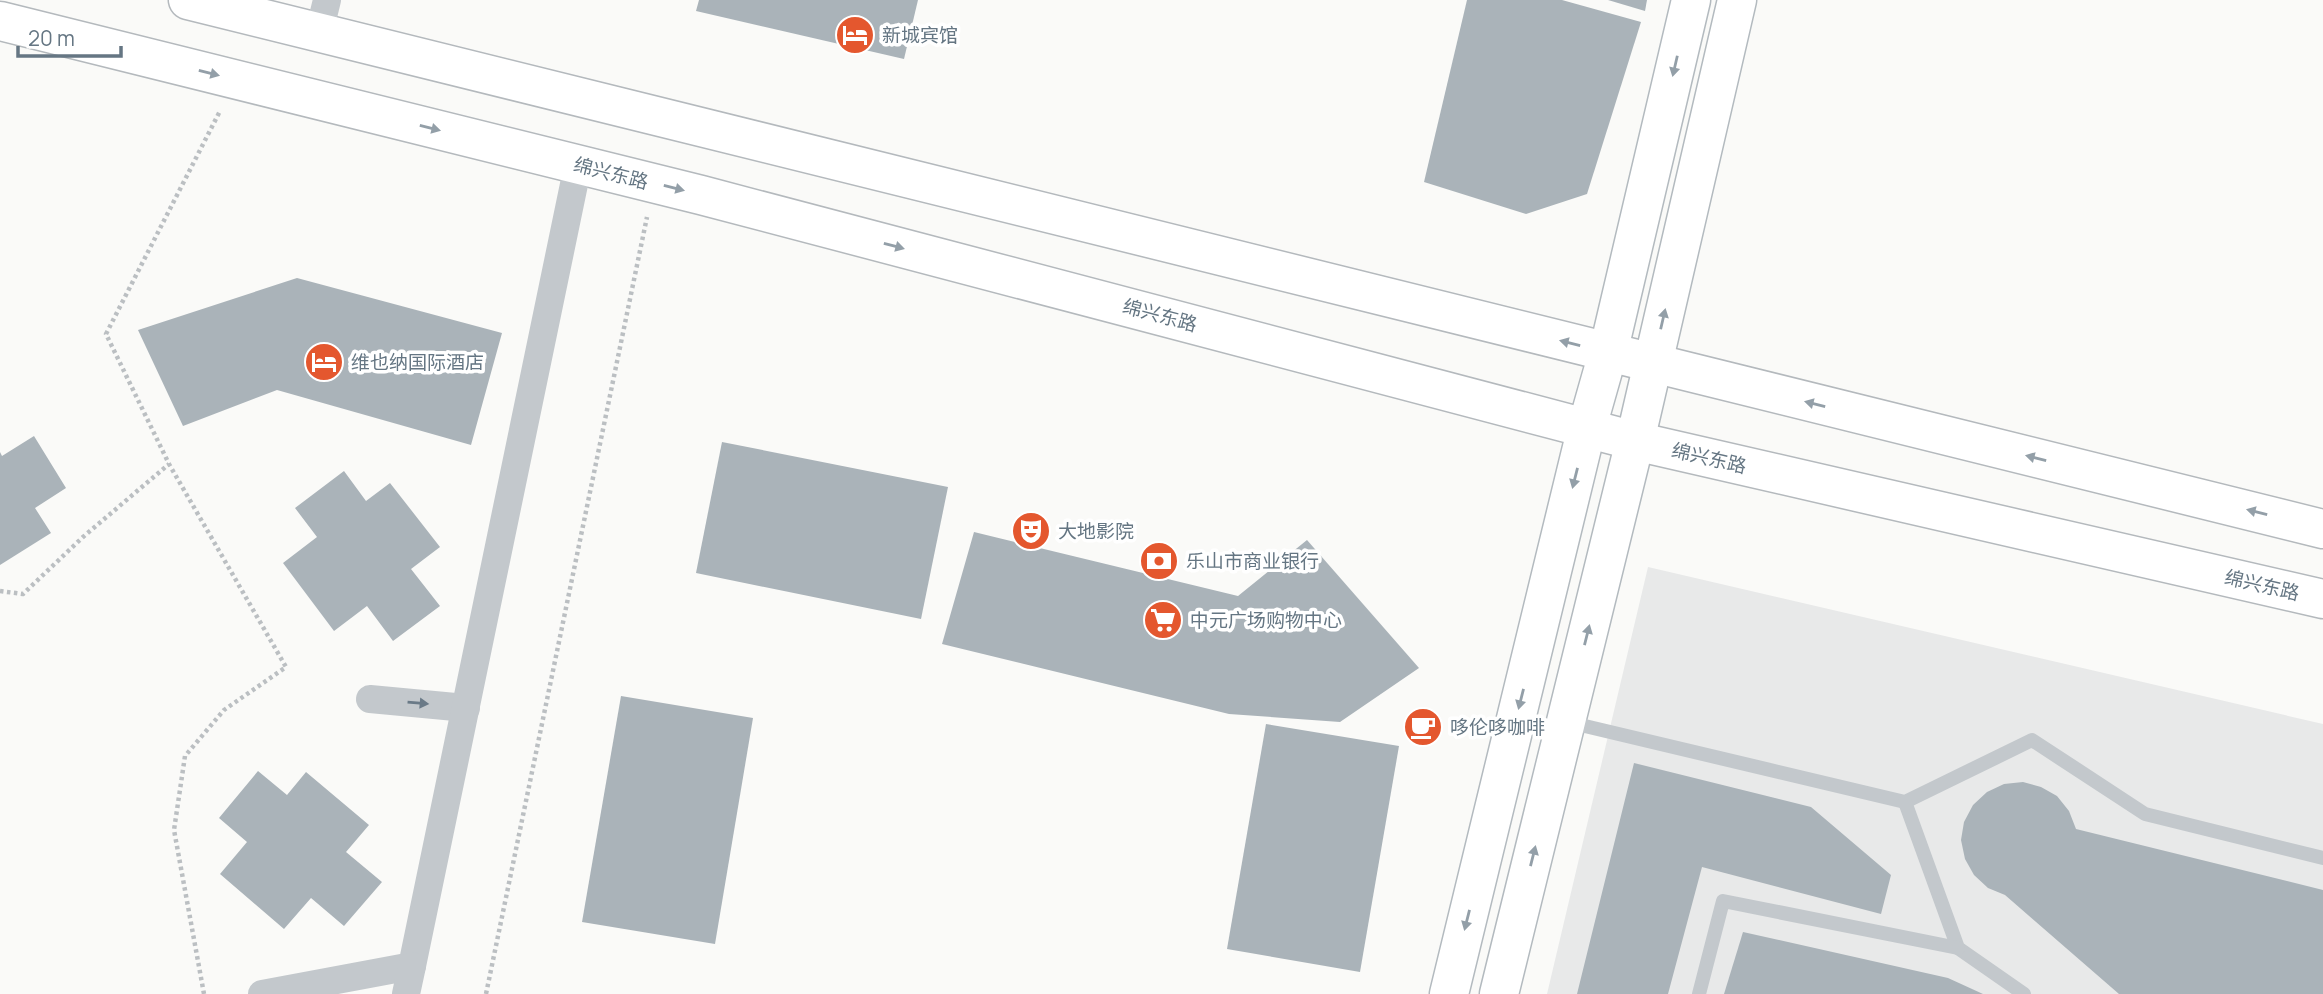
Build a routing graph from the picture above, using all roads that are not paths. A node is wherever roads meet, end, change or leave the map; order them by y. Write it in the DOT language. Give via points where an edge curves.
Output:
graph roads {
  1 [pos="188,0"];
  2 [pos="1690,0"];
  3 [pos="1737,0"];
  4 [pos="323,16"];
  5 [pos="0,21"];
  6 [pos="578,165"];
  7 [pos="1608,353"];
  8 [pos="1653,364"];
  9 [pos="1587,427"];
  10 [pos="1635,441"];
  11 [pos="2323,529"];
  12 [pos="2323,599"];
  13 [pos="370,699"];
  14 [pos="466,708"];
  15 [pos="1566,722"];
  16 [pos="1905,802"];
  17 [pos="2323,858"];
  18 [pos="1958,948"];
  19 [pos="412,966"];
  20 [pos="262,994"];
  21 [pos="406,994"];
  22 [pos="1449,994"];
  23 [pos="1499,994"];
  24 [pos="1699,994"];
  25 [pos="2024,994"];
  1 -- 4 [label="main road"];
  2 -- 7 [label="main road, one-way"];
  8 -- 3 [label="main road, one-way"];
  7 -- 4 [label="main road, one-way"];
  5 -- 6 [label="main road, 绵兴东路, one-way"];
  6 -- 9 [label="main road, 绵兴东路, one-way"];
  6 -- 14 [label="street"];
  7 -- 8 [label="main road"];
  7 -- 9 [label="main road"];
  8 -- 10 [label="main road"];
  11 -- 8 [label="main road, one-way"];
  9 -- 10 [label="main road, 绵兴东路"];
  9 -- 22 [label="main road, one-way"];
  10 -- 12 [label="main road, 绵兴东路"];
  15 -- 10 [label="main road, one-way"];
  13 -- 14 [label="street, one-way"];
  14 -- 19 [label="street"];
  15 -- 16 [label="lane"];
  23 -- 15 [label="main road, one-way"];
  16 -- 17 [label="lane" via="2032,740 2145,814"];
  16 -- 18 [label="lane"];
  18 -- 24 [label="lane" via="1723,901"];
  18 -- 25 [label="lane"];
  19 -- 20 [label="street"];
  19 -- 21 [label="street"];
}
